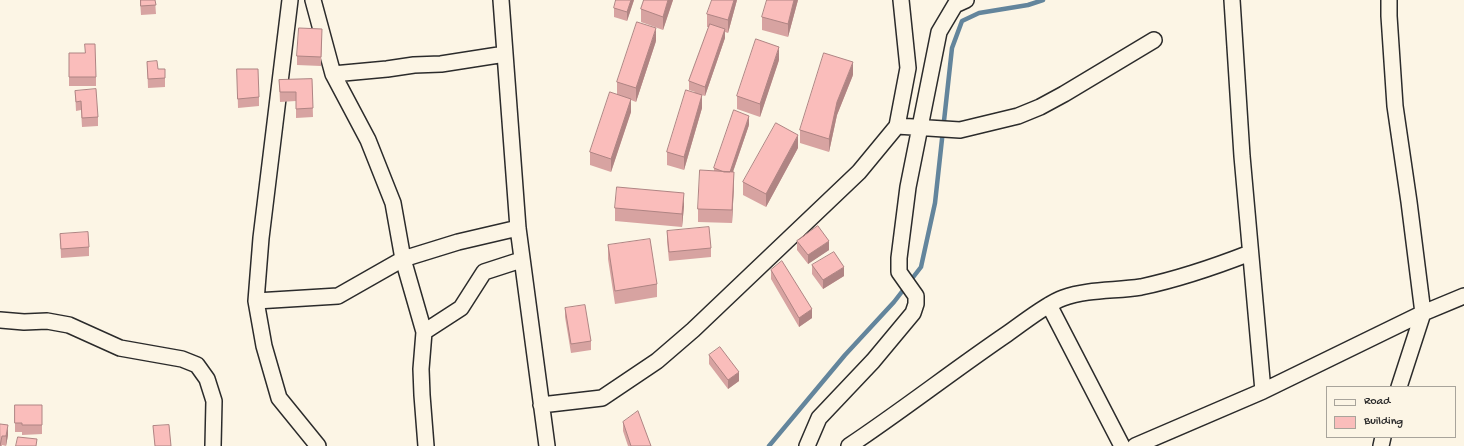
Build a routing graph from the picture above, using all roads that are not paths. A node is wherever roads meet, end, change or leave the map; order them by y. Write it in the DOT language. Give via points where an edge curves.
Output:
graph roads {
  1 [pos="290,0"];
  2 [pos="313,0"];
  3 [pos="501,0"];
  4 [pos="901,0"];
  5 [pos="966,0"];
  6 [pos="1232,0"];
  7 [pos="1389,0"];
  8 [pos="1154,40"];
  9 [pos="505,54"];
  10 [pos="332,74"];
  11 [pos="897,126"];
  12 [pos="926,128"];
  13 [pos="518,228"];
  14 [pos="1250,253"];
  15 [pos="403,259"];
  16 [pos="521,260"];
  17 [pos="1464,296"];
  18 [pos="256,301"];
  19 [pos="1049,305"];
  20 [pos="1423,313"];
  21 [pos="0,320"];
  22 [pos="424,332"];
  23 [pos="1399,386"];
  24 [pos="1263,391"];
  25 [pos="541,405"];
  26 [pos="213,446"];
  27 [pos="318,446"];
  28 [pos="426,446"];
  29 [pos="547,446"];
  30 [pos="807,446"];
  31 [pos="849,446"];
  32 [pos="1122,446"];
  33 [pos="1135,446"];
  1 -- 18 [label="street" via="261,238"];
  2 -- 10 [label="street"];
  3 -- 9 [label="street"];
  4 -- 11 [label="street" via="908,68"];
  5 -- 12 [label="street" via="955,5 939,32"];
  6 -- 14 [label="street"];
  7 -- 20 [label="street" via="1395,106"];
  8 -- 12 [label="street" via="1040,107 1018,116 960,130"];
  9 -- 10 [label="street" via="441,64"];
  9 -- 13 [label="street"];
  10 -- 15 [label="street" via="368,140 393,204"];
  11 -- 12 [label="street"];
  11 -- 25 [label="street" via="854,177 657,361 602,398"];
  12 -- 30 [label="street" via="908,187 899,258 899,272 916,296 913,313 873,361 819,418"];
  13 -- 15 [label="street" via="458,242"];
  13 -- 16 [label="street"];
  14 -- 19 [label="street" via="1195,274 1140,287 1080,294 1062,298"];
  14 -- 24 [label="street"];
  15 -- 18 [label="street" via="338,296"];
  15 -- 22 [label="street"];
  16 -- 22 [label="street" via="484,272 461,308"];
  16 -- 25 [label="street"];
  17 -- 20 [label="street"];
  18 -- 27 [label="street" via="264,346 279,398"];
  19 -- 31 [label="street"];
  19 -- 32 [label="street"];
  20 -- 23 [label="street"];
  20 -- 24 [label="street"];
  21 -- 26 [label="street" via="47,321 69,325 120,348 182,359 197,365 207,379 214,401"];
  22 -- 28 [label="street" via="421,369"];
  24 -- 33 [label="street"];
  25 -- 29 [label="street"];
}
